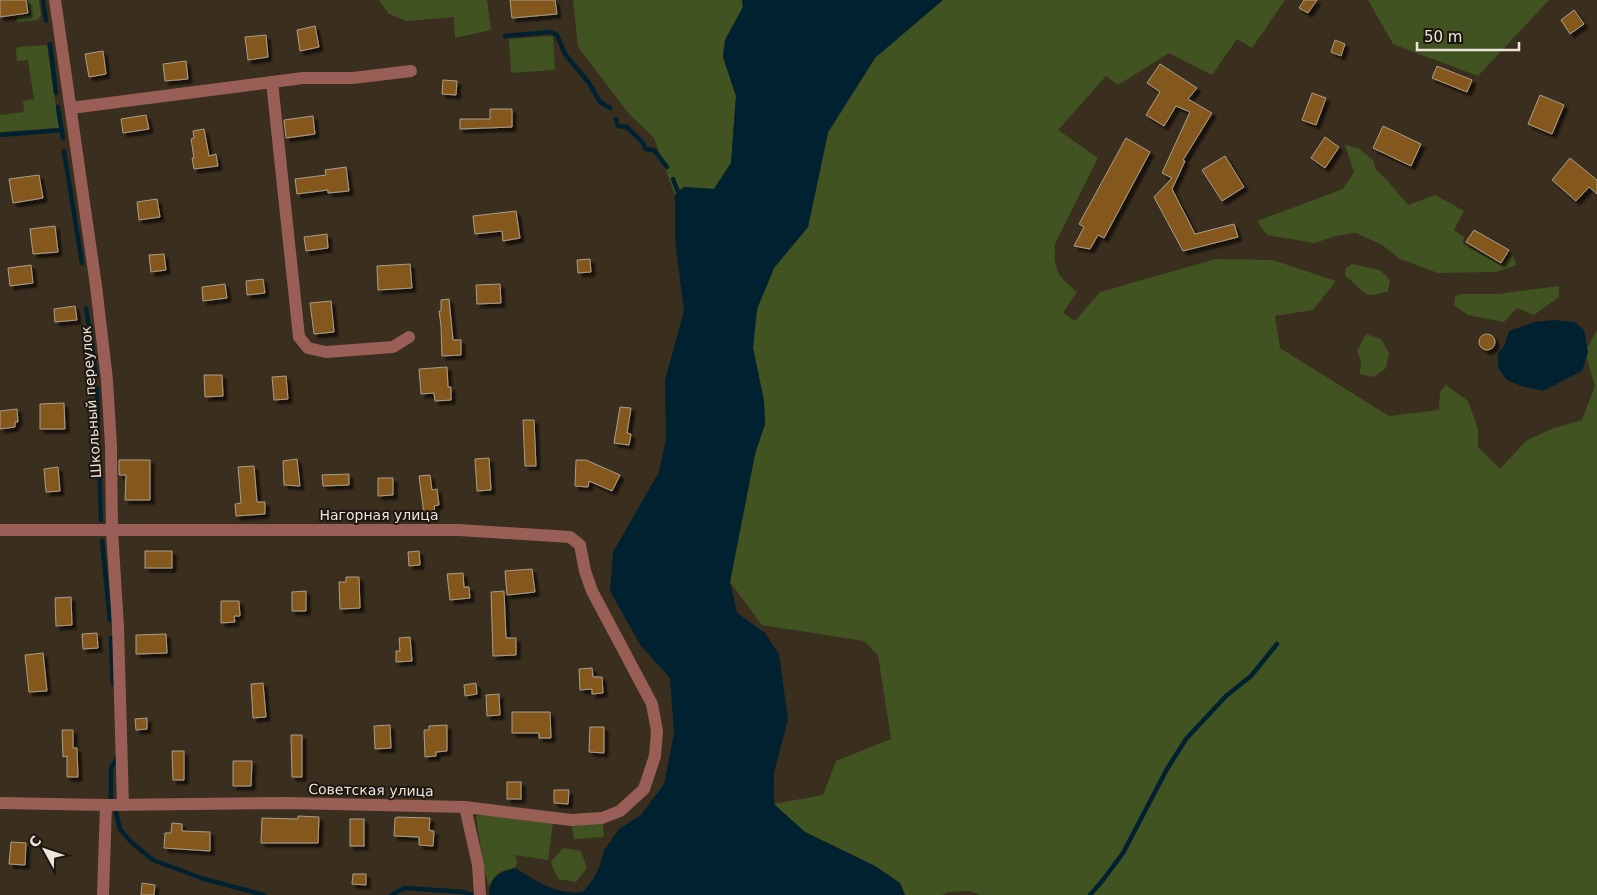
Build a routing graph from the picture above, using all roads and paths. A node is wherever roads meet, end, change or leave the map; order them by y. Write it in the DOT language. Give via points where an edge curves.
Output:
graph roads {
  1 [pos="56,0"];
  2 [pos="411,71"];
  3 [pos="272,82"];
  4 [pos="71,108"];
  5 [pos="409,337"];
  6 [pos="0,530"];
  7 [pos="112,531"];
  8 [pos="652,704"];
  9 [pos="0,802"];
  10 [pos="124,805"];
  11 [pos="106,806"];
  12 [pos="465,806"];
  13 [pos="103,895"];
  14 [pos="480,895"];
  1 -- 4 [label="street, Школьный переулок"];
  2 -- 3 [label="street"];
  3 -- 4 [label="street"];
  3 -- 5 [label="street" via="299,337 308,348 326,352 393,347"];
  4 -- 7 [label="street, Школьный переулок" via="107,380"];
  6 -- 7 [label="street, Нагорная улица"];
  7 -- 8 [label="street, Нагорная улица" via="459,530 570,537 580,545 592,591"];
  7 -- 10 [label="street, Школьный переулок"];
  8 -- 12 [label="street, Советская улица" via="657,731 655,756 644,789 620,811 602,818 570,820"];
  9 -- 11 [label="street, Советская улица"];
  10 -- 11 [label="street, Советская улица"];
  10 -- 12 [label="street, Советская улица"];
  11 -- 13 [label="street"];
  12 -- 14 [label="street" via="478,865"];
}
